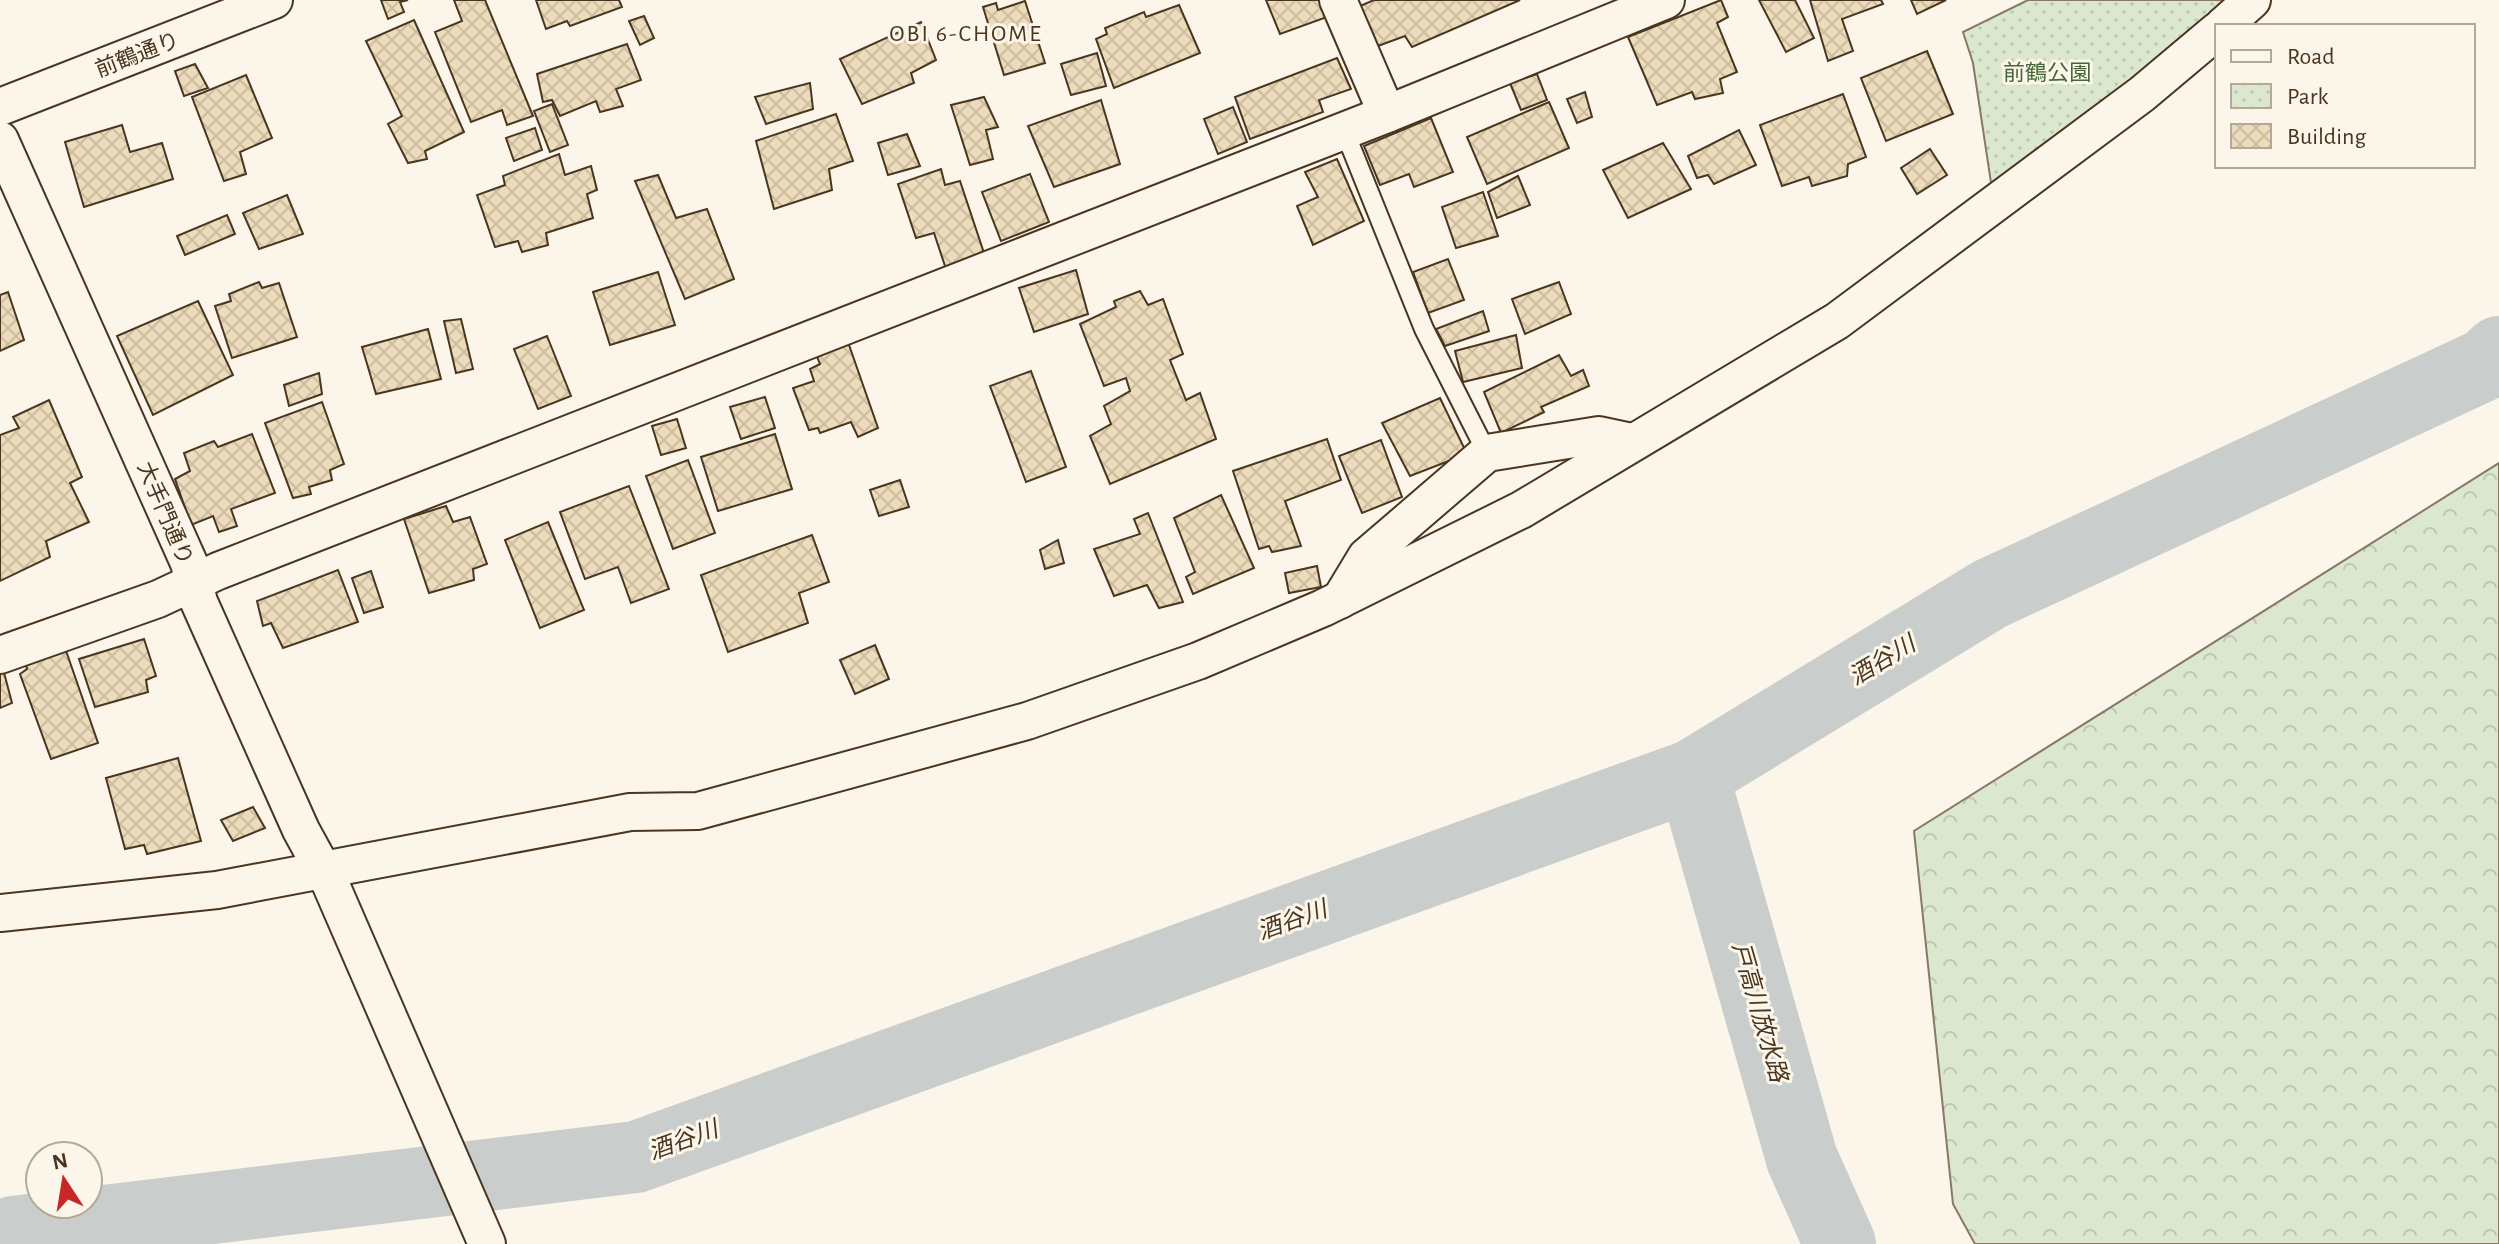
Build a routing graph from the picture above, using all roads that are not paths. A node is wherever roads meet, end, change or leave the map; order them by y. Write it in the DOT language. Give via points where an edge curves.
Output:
graph roads {
  1 [pos="274,0"];
  2 [pos="1338,0"];
  3 [pos="1666,0"];
  4 [pos="2252,0"];
  5 [pos="2225,24"];
  6 [pos="2215,33"];
  7 [pos="0,107"];
  8 [pos="1387,114"];
  9 [pos="1344,130"];
  10 [pos="0,140"];
  11 [pos="1632,442"];
  12 [pos="1487,453"];
  13 [pos="194,582"];
  14 [pos="1340,600"];
  15 [pos="0,655"];
  16 [pos="327,878"];
  17 [pos="0,913"];
  18 [pos="487,1244"];
  1 -- 7 [label="street, 前鶴通り"];
  2 -- 8 [label="street"];
  3 -- 8 [label="street"];
  4 -- 5 [label="street"];
  6 -- 11 [label="street" via="2142,94 1837,321"];
  8 -- 9 [label="street"];
  9 -- 12 [label="lane" via="1424,329"];
  9 -- 13 [label="street"];
  10 -- 13 [label="street, 大手門通り"];
  11 -- 12 [label="street" via="1599,435"];
  11 -- 14 [label="street" via="1521,510"];
  12 -- 14 [label="street" via="1366,557"];
  13 -- 15 [label="street"];
  13 -- 16 [label="street, 大手門通り" via="301,830"];
  14 -- 16 [label="street" via="1198,661 1027,721 765,794 698,811 630,812"];
  16 -- 17 [label="street"];
  16 -- 18 [label="street, 大手門通り"];
}
